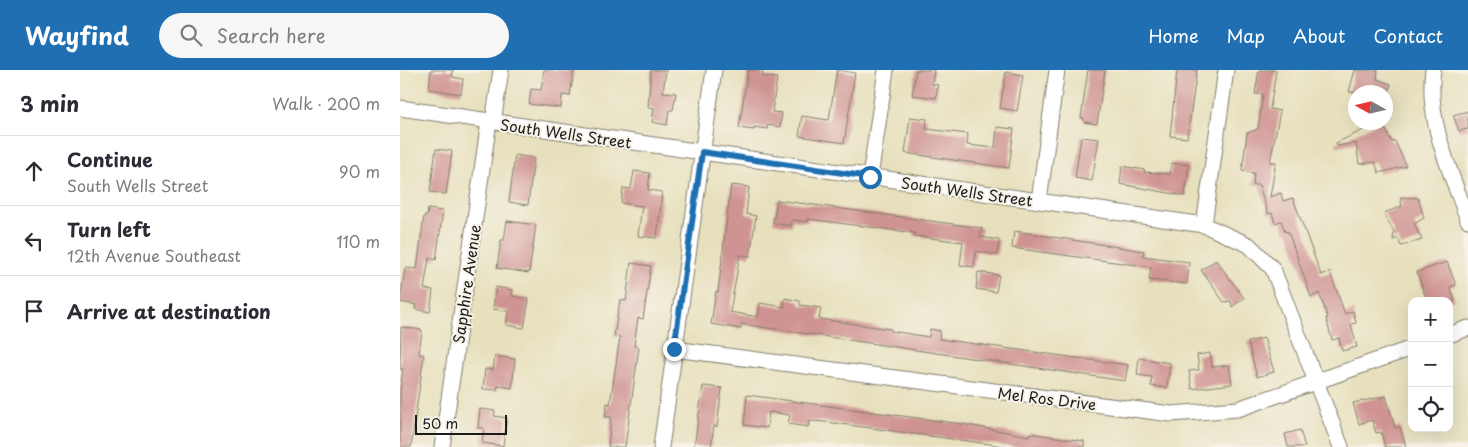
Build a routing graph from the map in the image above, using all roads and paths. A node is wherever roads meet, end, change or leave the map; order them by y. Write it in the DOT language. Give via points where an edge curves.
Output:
graph roads {
  1 [pos="501,70"];
  2 [pos="714,70"];
  3 [pos="886,70"];
  4 [pos="1057,70"];
  5 [pos="1226,70"];
  6 [pos="1433,70"];
  7 [pos="400,108"];
  8 [pos="491,122"];
  9 [pos="702,152"];
  10 [pos="870,177"];
  11 [pos="1039,201"];
  12 [pos="1468,220"];
  13 [pos="1204,225"];
  14 [pos="1468,328"];
  15 [pos="1453,334"];
  16 [pos="674,349"];
  17 [pos="1408,349"];
  18 [pos="1317,382"];
  19 [pos="442,447"];
  20 [pos="661,447"];
  21 [pos="1342,447"];
  1 -- 8 [label="street, Sapphire Avenue"];
  2 -- 9 [label="street"];
  3 -- 10 [label="street"];
  4 -- 11 [label="street"];
  5 -- 13 [label="street"];
  6 -- 12 [label="street" via="1430,98 1437,132"];
  7 -- 8 [label="street, South Wells Street"];
  8 -- 9 [label="street, South Wells Street"];
  8 -- 19 [label="street, Sapphire Avenue"];
  9 -- 10 [label="street, South Wells Street"];
  9 -- 16 [label="street"];
  10 -- 11 [label="street, South Wells Street"];
  11 -- 13 [label="street, South Wells Street"];
  13 -- 18 [label="street, South Wells Street" via="1250,245 1273,269"];
  14 -- 15 [label="street"];
  16 -- 18 [label="street, Mel Ros Drive" via="1171,414 1238,409"];
  16 -- 20 [label="street"];
  17 -- 18 [label="street, Mel Ros Drive"];
  18 -- 21 [label="street, South Wells Street"];
}
